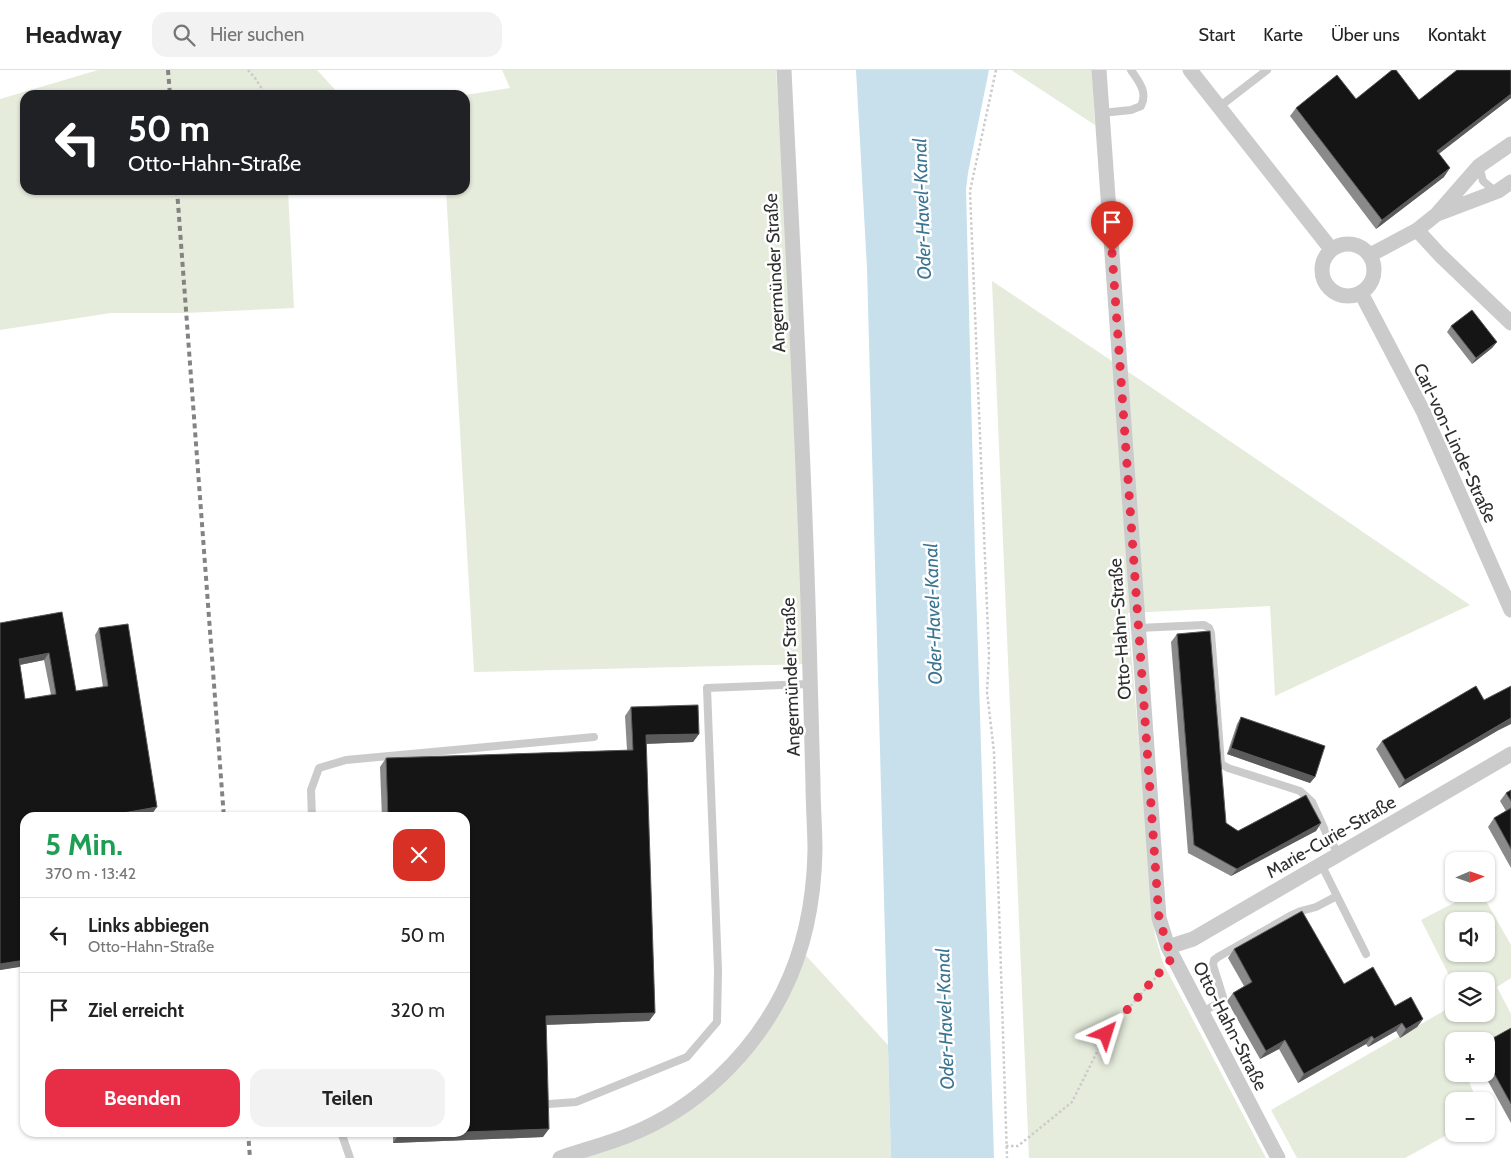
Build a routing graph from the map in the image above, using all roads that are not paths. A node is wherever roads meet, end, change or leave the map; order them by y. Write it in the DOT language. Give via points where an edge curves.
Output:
graph roads {
  1 [pos="784,70"];
  2 [pos="1099,70"];
  3 [pos="1131,70"];
  4 [pos="1190,70"];
  5 [pos="1267,70"];
  6 [pos="1219,107"];
  7 [pos="1102,113"];
  8 [pos="1511,144"];
  9 [pos="1479,166"];
  10 [pos="1511,182"];
  11 [pos="1496,192"];
  12 [pos="1436,214"];
  13 [pos="1417,230"];
  14 [pos="1331,249"];
  15 [pos="1370,255"];
  16 [pos="1361,293"];
  17 [pos="1511,323"];
  18 [pos="1511,610"];
  19 [pos="1138,628"];
  20 [pos="810,684"];
  21 [pos="594,737"];
  22 [pos="1511,754"];
  23 [pos="312,812"];
  24 [pos="1338,854"];
  25 [pos="1321,864"];
  26 [pos="1337,896"];
  27 [pos="1171,952"];
  28 [pos="1366,954"];
  29 [pos="1202,1012"];
  30 [pos="549,1104"];
  31 [pos="344,1137"];
  32 [pos="350,1158"];
  33 [pos="560,1158"];
  34 [pos="1278,1158"];
  1 -- 20 [label="street, Angermünder Straße"];
  2 -- 7 [label="street, Otto-Hahn-Straße"];
  3 -- 7 [label="lane" via="1144,90 1141,106"];
  4 -- 6 [label="street"];
  5 -- 6 [label="lane"];
  6 -- 14 [label="street"];
  7 -- 19 [label="street, Otto-Hahn-Straße"];
  8 -- 9 [label="street"];
  9 -- 11 [label="lane" via="1483,181"];
  9 -- 12 [label="street"];
  10 -- 11 [label="street"];
  11 -- 12 [label="street"];
  12 -- 13 [label="street"];
  13 -- 15 [label="street"];
  13 -- 17 [label="street"];
  14 -- 15 [label="street" via="1354,244"];
  14 -- 16 [label="street" via="1322,264 1322,278 1326,285 1334,293 1345,296"];
  15 -- 16 [label="street" via="1373,277"];
  16 -- 18 [label="street, Carl-von-Linde-Straße" via="1423,411"];
  19 -- 24 [label="lane" via="1204,625 1210,628 1221,764 1300,791 1312,802"];
  19 -- 27 [label="street, Otto-Hahn-Straße" via="1159,918"];
  20 -- 30 [label="lane" via="707,688 718,970 717,1022 687,1057 576,1102"];
  20 -- 33 [label="street, Angermünder Straße" via="814,881 805,932 782,993 739,1056 692,1101 629,1135"];
  21 -- 23 [label="lane" via="346,760 318,768 311,790"];
  22 -- 24 [label="street, Marie-Curie-Straße"];
  24 -- 25 [label="street, Marie-Curie-Straße"];
  25 -- 26 [label="lane"];
  25 -- 27 [label="street, Marie-Curie-Straße"];
  26 -- 28 [label="lane"];
  26 -- 29 [label="lane" via="1290,916 1214,960 1223,997"];
  27 -- 29 [label="street, Otto-Hahn-Straße"];
  29 -- 34 [label="street, Otto-Hahn-Straße"];
  31 -- 32 [label="lane"];
}
